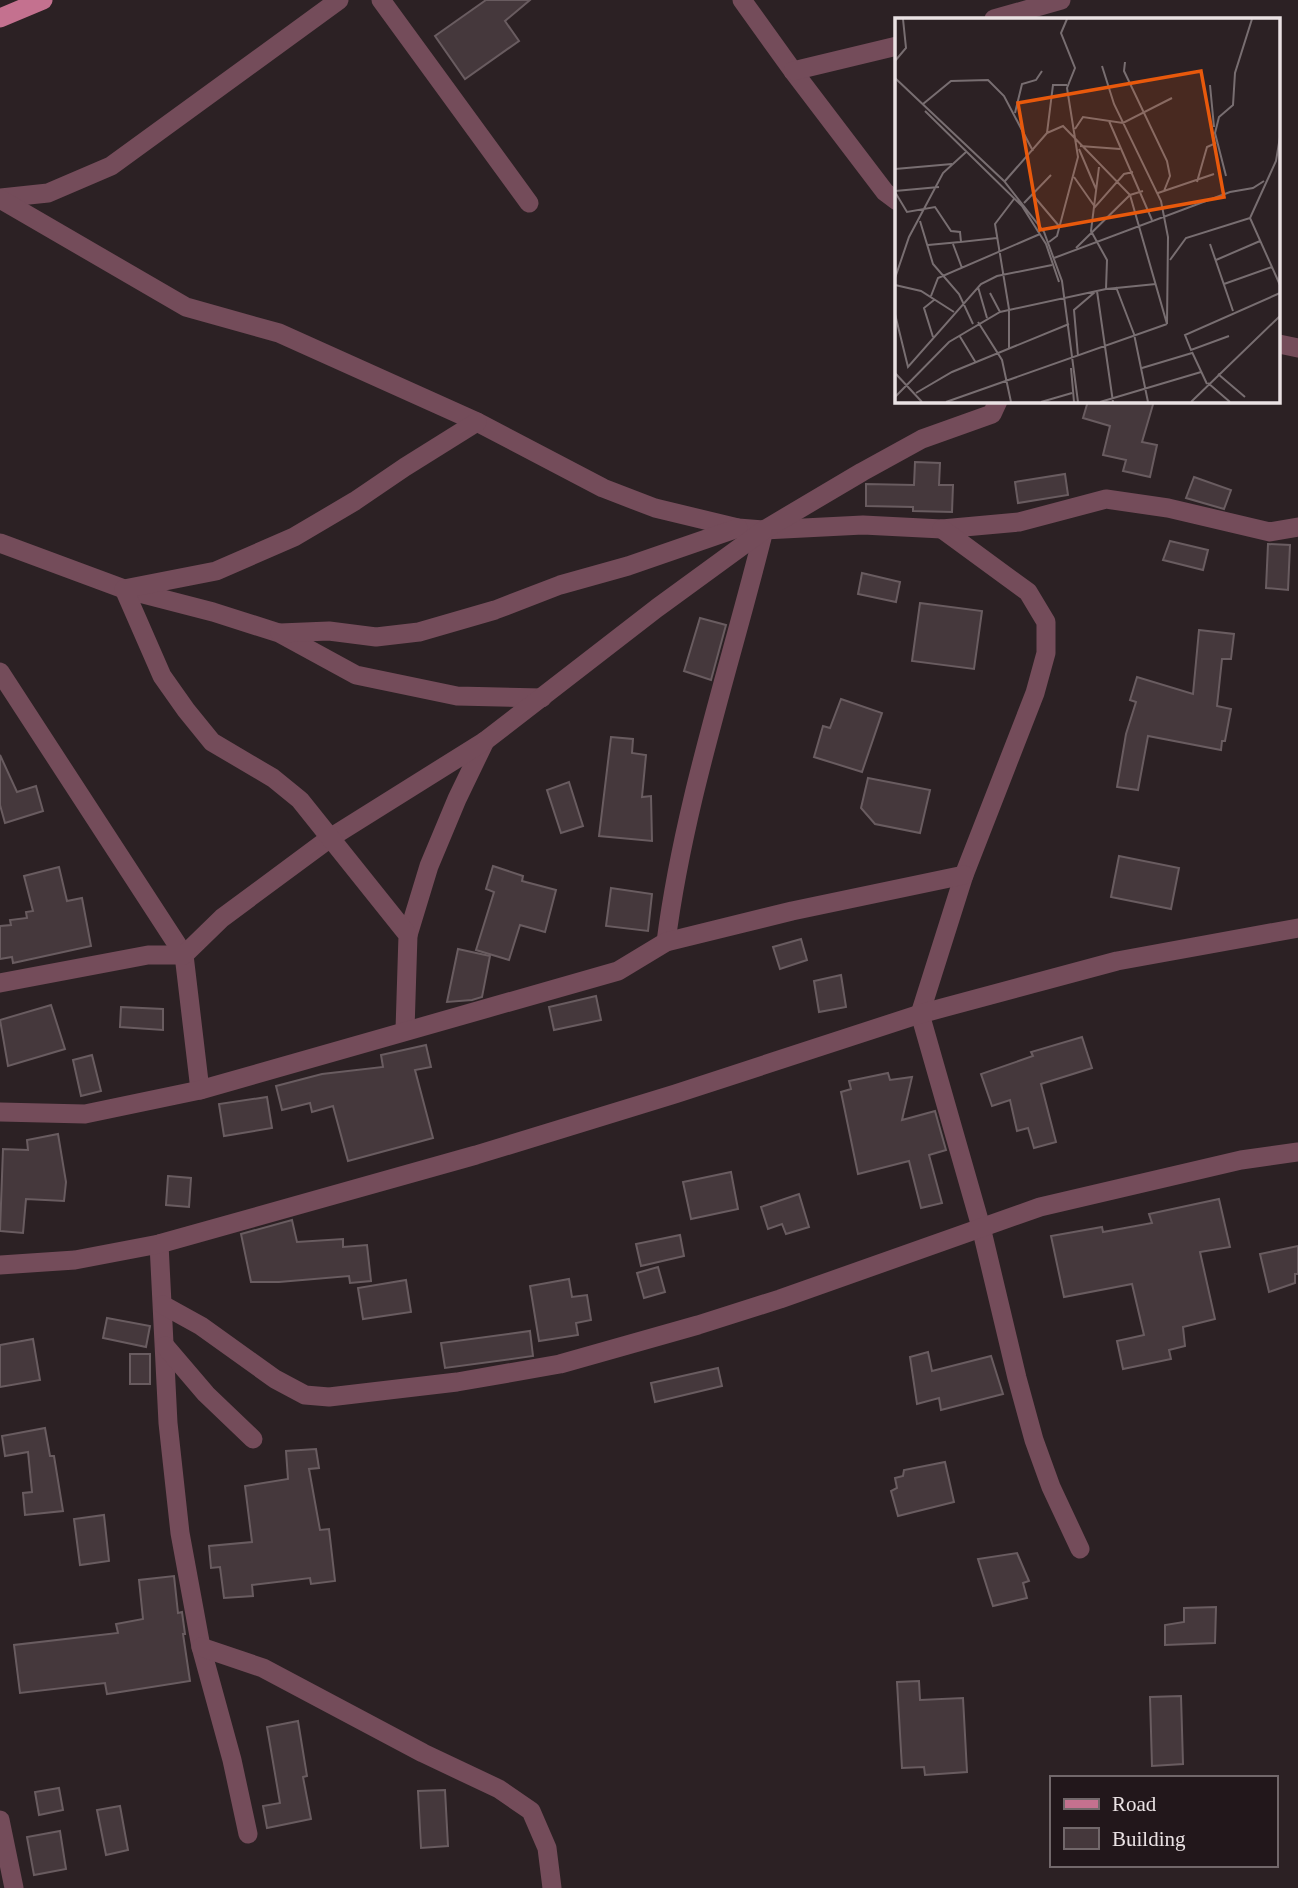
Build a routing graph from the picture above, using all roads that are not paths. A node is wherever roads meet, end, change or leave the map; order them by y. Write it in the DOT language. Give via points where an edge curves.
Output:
graph roads {
  1 [pos="43,0"];
  2 [pos="339,0"];
  3 [pos="381,0"];
  4 [pos="742,0"];
  5 [pos="1061,0"];
  6 [pos="0,18"];
  7 [pos="997,18"];
  8 [pos="895,46"];
  9 [pos="793,71"];
  10 [pos="0,198"];
  11 [pos="895,199"];
  12 [pos="529,203"];
  13 [pos="1280,344"];
  14 [pos="1298,348"];
  15 [pos="998,402"];
  16 [pos="477,422"];
  17 [pos="1298,527"];
  18 [pos="738,528"];
  19 [pos="764,530"];
  20 [pos="942,530"];
  21 [pos="0,543"];
  22 [pos="124,589"];
  23 [pos="279,633"];
  24 [pos="0,672"];
  25 [pos="542,698"];
  26 [pos="485,741"];
  27 [pos="330,838"];
  28 [pos="964,875"];
  29 [pos="1298,928"];
  30 [pos="408,934"];
  31 [pos="666,942"];
  32 [pos="184,955"];
  33 [pos="0,983"];
  34 [pos="920,1014"];
  35 [pos="405,1030"];
  36 [pos="200,1090"];
  37 [pos="0,1112"];
  38 [pos="1298,1152"];
  39 [pos="981,1227"];
  40 [pos="159,1244"];
  41 [pos="0,1265"];
  42 [pos="163,1305"];
  43 [pos="165,1346"];
  44 [pos="253,1439"];
  45 [pos="1080,1549"];
  46 [pos="201,1647"];
  47 [pos="0,1820"];
  48 [pos="248,1834"];
  49 [pos="15,1888"];
  50 [pos="552,1888"];
  1 -- 6 [label="main road"];
  2 -- 10 [label="street" via="111,166 48,193"];
  3 -- 12 [label="street"];
  4 -- 9 [label="street"];
  5 -- 7 [label="street"];
  8 -- 9 [label="street"];
  9 -- 11 [label="street"];
  10 -- 16 [label="street" via="187,307 279,333"];
  13 -- 14 [label="street"];
  15 -- 19 [label="street" via="992,414 922,439"];
  16 -- 18 [label="street" via="603,488 654,508"];
  16 -- 22 [label="street" via="294,537 216,571"];
  17 -- 20 [label="street" via="1270,532 1106,499 1019,522"];
  18 -- 19 [label="street"];
  18 -- 23 [label="street" via="419,632 376,637 329,631"];
  19 -- 20 [label="street" via="863,525"];
  19 -- 25 [label="street"];
  19 -- 31 [label="street" via="690,808"];
  20 -- 28 [label="street" via="1028,592 1046,622 1046,653 1035,693"];
  21 -- 22 [label="street"];
  22 -- 23 [label="street"];
  22 -- 27 [label="street" via="162,676 212,742 273,778 300,800"];
  23 -- 25 [label="street" via="356,675 457,696"];
  24 -- 32 [label="street"];
  25 -- 26 [label="street"];
  26 -- 27 [label="street"];
  26 -- 30 [label="street" via="429,866"];
  27 -- 30 [label="street"];
  27 -- 32 [label="street" via="222,918"];
  28 -- 31 [label="street"];
  28 -- 34 [label="street"];
  29 -- 34 [label="street" via="1117,961"];
  30 -- 35 [label="street"];
  31 -- 35 [label="street" via="618,971"];
  32 -- 33 [label="street" via="148,955"];
  32 -- 36 [label="street"];
  34 -- 39 [label="street"];
  34 -- 40 [label="street" via="476,1155"];
  35 -- 36 [label="street"];
  36 -- 37 [label="street" via="85,1114"];
  38 -- 39 [label="street" via="1241,1160 1040,1207"];
  39 -- 42 [label="street" via="780,1299 560,1364 457,1382 329,1396 305,1395 275,1379"];
  39 -- 45 [label="street" via="1034,1440"];
  40 -- 41 [label="street" via="75,1260"];
  40 -- 42 [label="street"];
  42 -- 43 [label="street"];
  43 -- 44 [label="street"];
  43 -- 46 [label="street" via="180,1533"];
  46 -- 48 [label="street"];
  46 -- 50 [label="street" via="263,1668 499,1789 531,1811 547,1849"];
  47 -- 49 [label="street"];
}
